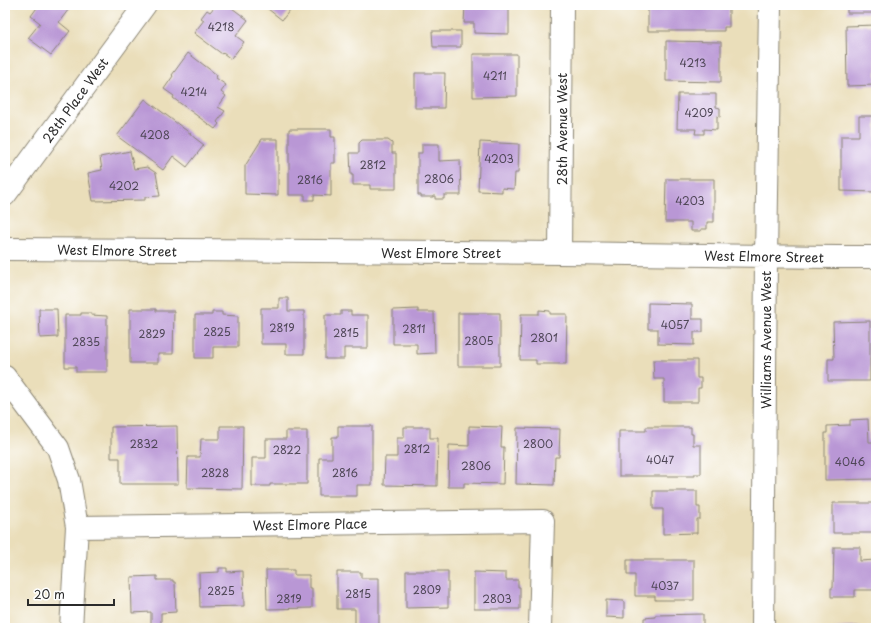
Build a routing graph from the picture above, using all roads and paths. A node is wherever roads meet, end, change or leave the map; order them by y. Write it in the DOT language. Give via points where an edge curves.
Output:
graph roads {
  1 [pos="145,5"];
  2 [pos="562,5"];
  3 [pos="770,5"];
  4 [pos="5,194"];
  5 [pos="5,249"];
  6 [pos="560,252"];
  7 [pos="766,257"];
  8 [pos="876,257"];
  9 [pos="5,377"];
  10 [pos="76,527"];
  11 [pos="71,628"];
  12 [pos="540,628"];
  13 [pos="763,628"];
  1 -- 4 [label="street, 28th Place West"];
  2 -- 6 [label="street, 28th Avenue West"];
  3 -- 7 [label="street, Williams Avenue West"];
  5 -- 6 [label="street, West Elmore Street"];
  6 -- 7 [label="street, West Elmore Street"];
  7 -- 8 [label="street, West Elmore Street"];
  7 -- 13 [label="street, Williams Avenue West"];
  9 -- 10 [label="street" via="58,448 69,480"];
  10 -- 11 [label="street"];
  10 -- 12 [label="street, West Elmore Place" via="543,521"];
}
